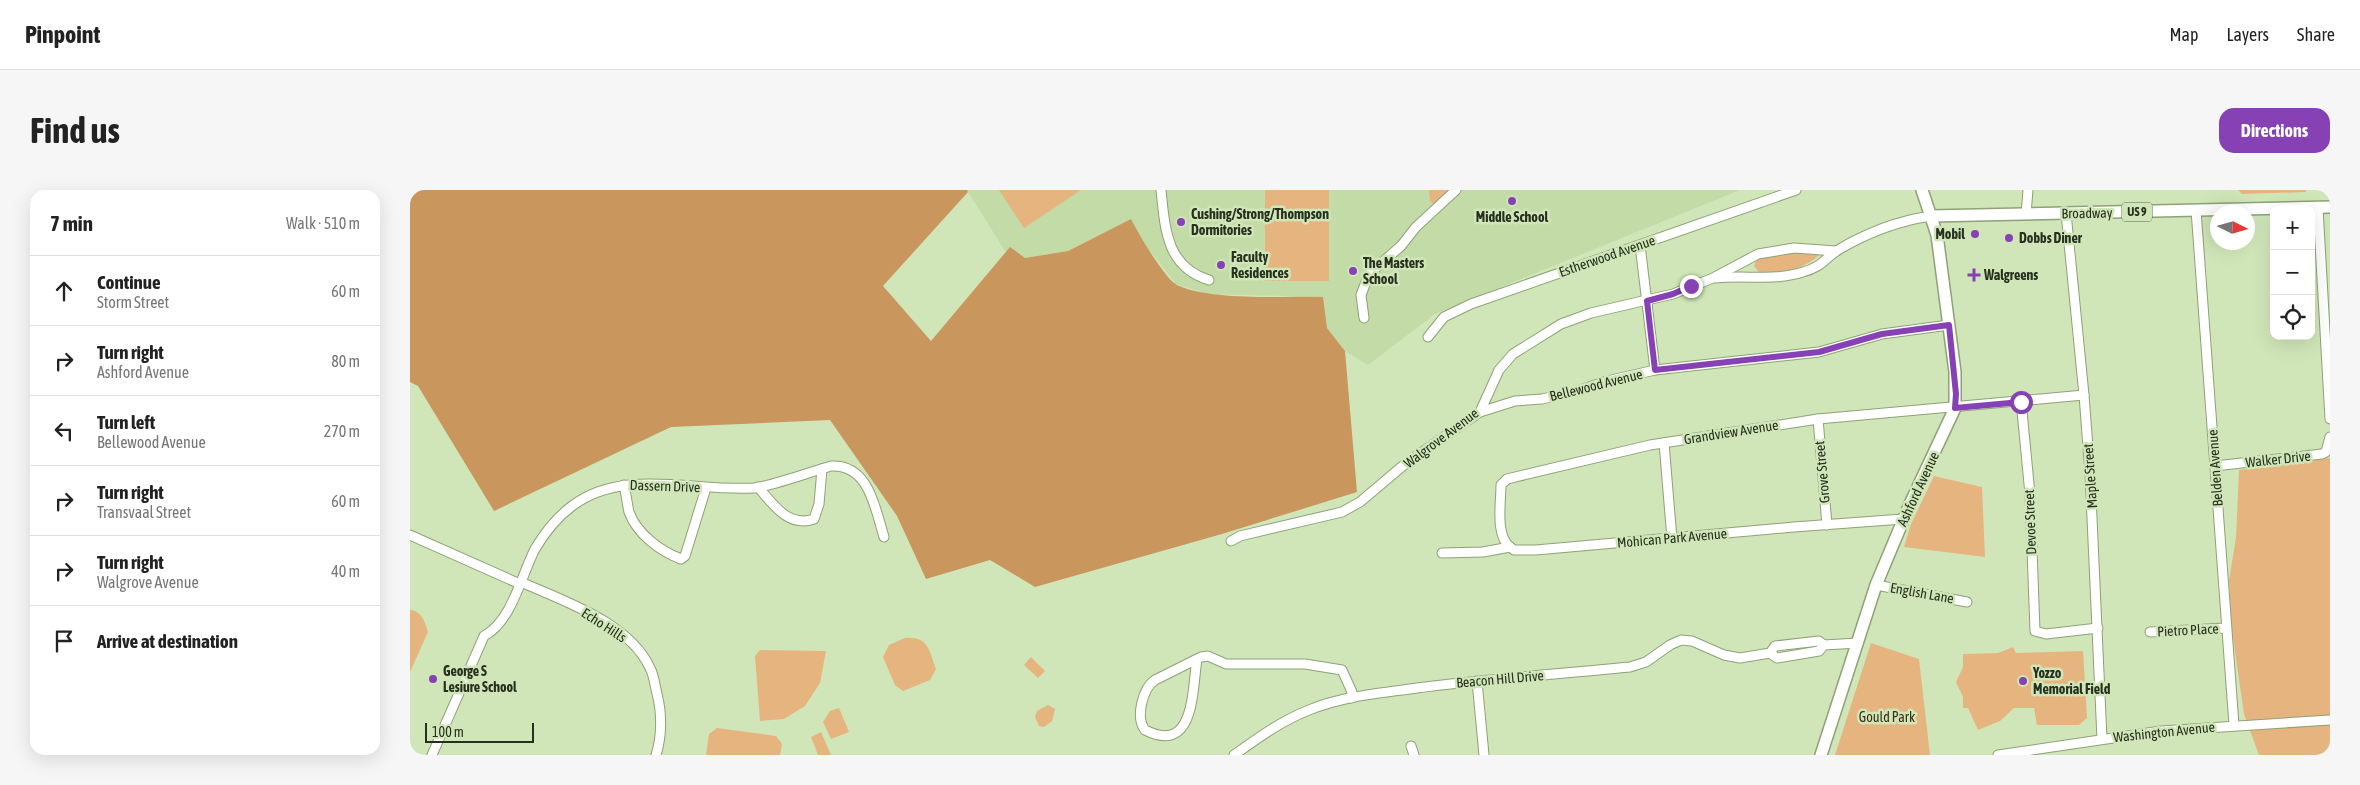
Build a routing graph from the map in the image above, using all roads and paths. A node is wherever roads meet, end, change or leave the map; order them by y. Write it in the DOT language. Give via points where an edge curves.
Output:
graph roads {
  1 [pos="1161,190"];
  2 [pos="1456,190"];
  3 [pos="1796,190"];
  4 [pos="1922,190"];
  5 [pos="2028,190"];
  6 [pos="2330,207"];
  7 [pos="2318,208"];
  8 [pos="2196,210"];
  9 [pos="2066,213"];
  10 [pos="2026,214"];
  11 [pos="1931,216"];
  12 [pos="1640,245"];
  13 [pos="1836,251"];
  14 [pos="1713,278"];
  15 [pos="1209,280"];
  16 [pos="1647,301"];
  17 [pos="2326,304"];
  18 [pos="1364,318"];
  19 [pos="1949,325"];
  20 [pos="1428,337"];
  21 [pos="1655,370"];
  22 [pos="2329,390"];
  23 [pos="2084,395"];
  24 [pos="2021,402"];
  25 [pos="1955,408"];
  26 [pos="1480,412"];
  27 [pos="1818,419"];
  28 [pos="2330,419"];
  29 [pos="2330,438"];
  30 [pos="1664,443"];
  31 [pos="2215,466"];
  32 [pos="822,469"];
  33 [pos="624,484"];
  34 [pos="758,487"];
  35 [pos="706,488"];
  36 [pos="1903,519"];
  37 [pos="1827,525"];
  38 [pos="410,535"];
  39 [pos="884,537"];
  40 [pos="1672,539"];
  41 [pos="1232,541"];
  42 [pos="1510,547"];
  43 [pos="1442,553"];
  44 [pos="520,583"];
  45 [pos="1876,585"];
  46 [pos="1967,602"];
  47 [pos="2098,628"];
  48 [pos="2226,628"];
  49 [pos="2150,632"];
  50 [pos="1858,643"];
  51 [pos="1197,659"];
  52 [pos="1477,680"];
  53 [pos="1350,698"];
  54 [pos="2330,720"];
  55 [pos="2234,725"];
  56 [pos="2102,739"];
  57 [pos="2035,752"];
  58 [pos="432,755"];
  59 [pos="656,755"];
  60 [pos="1234,755"];
  61 [pos="1484,755"];
  62 [pos="1821,755"];
  63 [pos="1998,755"];
  1 -- 15 [label="street" via="1166,236 1170,244 1182,262 1198,276"];
  2 -- 18 [label="street" via="1369,274 1361,296"];
  3 -- 12 [label="street, Estherwood Avenue"];
  4 -- 11 [label="main road"];
  5 -- 10 [label="street"];
  6 -- 7 [label="main road, Broadway / US 9"];
  7 -- 8 [label="main road, Broadway / US 9"];
  7 -- 17 [label="street"];
  8 -- 9 [label="main road, Broadway / US 9"];
  8 -- 31 [label="street, Belden Avenue"];
  9 -- 10 [label="main road, Broadway / US 9"];
  9 -- 23 [label="street, Maple Street"];
  10 -- 11 [label="main road, Broadway / US 9"];
  11 -- 13 [label="street, Walgrove Avenue" via="1881,228"];
  11 -- 19 [label="main road, Ashford Avenue" via="1937,235"];
  12 -- 16 [label="street"];
  12 -- 20 [label="street, Estherwood Avenue" via="1459,309 1444,317"];
  13 -- 14 [label="street, Walgrove Avenue" via="1806,248 1770,251 1741,261"];
  13 -- 14 [label="street, Walgrove Avenue" via="1827,261 1802,273 1773,278"];
  14 -- 16 [label="street, Walgrove Avenue"];
  16 -- 21 [label="street"];
  16 -- 26 [label="street, Walgrove Avenue" via="1579,316 1533,340 1513,354 1499,370"];
  17 -- 22 [label="street"];
  19 -- 21 [label="street, Bellewood Avenue" via="1882,334 1819,352"];
  19 -- 25 [label="main road, Ashford Avenue" via="1956,387"];
  21 -- 26 [label="street, Bellewood Avenue" via="1574,392 1515,401"];
  22 -- 28 [label="street"];
  23 -- 24 [label="street, Grandview Avenue"];
  23 -- 47 [label="street, Maple Street"];
  24 -- 25 [label="street, Grandview Avenue"];
  24 -- 47 [label="street, Devoe Street" via="2030,494 2034,631 2046,634"];
  25 -- 27 [label="street, Grandview Avenue"];
  25 -- 36 [label="main road, Ashford Avenue"];
  26 -- 41 [label="street, Walgrove Avenue" via="1342,512 1240,536"];
  27 -- 30 [label="street, Grandview Avenue"];
  27 -- 37 [label="street, Grove Street"];
  29 -- 31 [label="street, Walker Drive" via="2326,452 2322,454"];
  30 -- 40 [label="street"];
  30 -- 42 [label="street, Grandview Avenue" via="1565,464 1510,479 1501,485 1501,527 1505,543"];
  31 -- 48 [label="street, Belden Avenue"];
  32 -- 34 [label="street, Dassern Drive"];
  32 -- 34 [label="street" via="814,520 784,516"];
  32 -- 39 [label="street, Dassern Drive" via="840,466 854,471 870,491"];
  33 -- 35 [label="street, Dassern Drive"];
  33 -- 35 [label="street" via="636,525 657,546 681,559 685,556"];
  33 -- 44 [label="street, Dassern Drive" via="573,504 552,523"];
  34 -- 35 [label="street, Dassern Drive"];
  36 -- 37 [label="street, Mohican Park Avenue"];
  36 -- 45 [label="main road, Ashford Avenue"];
  37 -- 40 [label="street, Mohican Park Avenue"];
  38 -- 44 [label="street"];
  40 -- 42 [label="street, Mohican Park Avenue" via="1536,550 1514,550"];
  42 -- 43 [label="street, Mohican Park Avenue" via="1483,552"];
  44 -- 58 [label="street, Dassern Drive" via="496,630 484,636"];
  44 -- 59 [label="street, Echo Hills" via="596,616 633,644 650,668 659,702 661,725"];
  45 -- 46 [label="street, English Lane"];
  45 -- 50 [label="main road, Ashford Avenue"];
  47 -- 56 [label="street, Maple Street"];
  48 -- 49 [label="street, Pietro Place"];
  48 -- 55 [label="street, Belden Avenue"];
  50 -- 52 [label="street, Beacon Hill Drive" via="1824,646 1819,640 1775,646 1770,653 1740,658 1681,640 1646,662 1630,667"];
  50 -- 62 [label="main road, Ashford Avenue"];
  51 -- 51 [label="street" via="1149,684 1140,722 1145,730 1166,736 1183,726 1189,713"];
  51 -- 53 [label="street" via="1212,657 1226,664 1305,664 1342,670 1352,692"];
  52 -- 53 [label="street, Beacon Hill Drive"];
  52 -- 61 [label="street"];
  53 -- 60 [label="street, Beacon Hill Drive" via="1295,716"];
  54 -- 55 [label="street, Washington Avenue"];
  55 -- 56 [label="street, Washington Avenue"];
  56 -- 57 [label="street, Washington Avenue"];
  57 -- 63 [label="street, Washington Avenue"];
}
